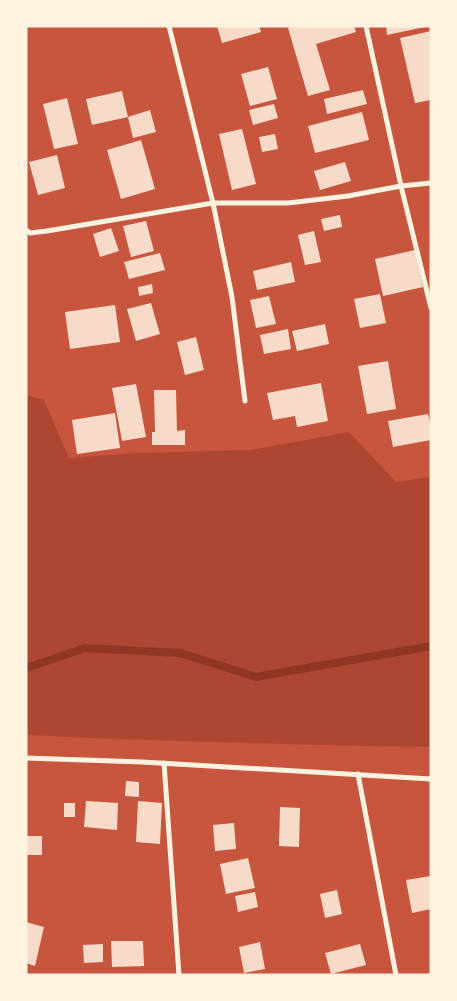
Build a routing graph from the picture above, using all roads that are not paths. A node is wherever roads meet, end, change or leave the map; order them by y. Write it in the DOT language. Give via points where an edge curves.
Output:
graph roads {
  1 [pos="169,26"];
  2 [pos="366,26"];
  3 [pos="431,183"];
  4 [pos="401,186"];
  5 [pos="213,203"];
  6 [pos="26,230"];
  7 [pos="431,308"];
  8 [pos="245,401"];
  9 [pos="26,758"];
  10 [pos="164,763"];
  11 [pos="358,774"];
  12 [pos="431,778"];
  13 [pos="180,975"];
  14 [pos="396,975"];
  1 -- 5 [label="street"];
  2 -- 4 [label="street"];
  3 -- 4 [label="street"];
  4 -- 5 [label="street" via="288,203"];
  4 -- 7 [label="street"];
  5 -- 6 [label="street" via="48,231 30,233"];
  5 -- 8 [label="street" via="232,297"];
  9 -- 10 [label="street"];
  10 -- 11 [label="street"];
  10 -- 13 [label="street"];
  11 -- 12 [label="street"];
  11 -- 14 [label="street"];
}
